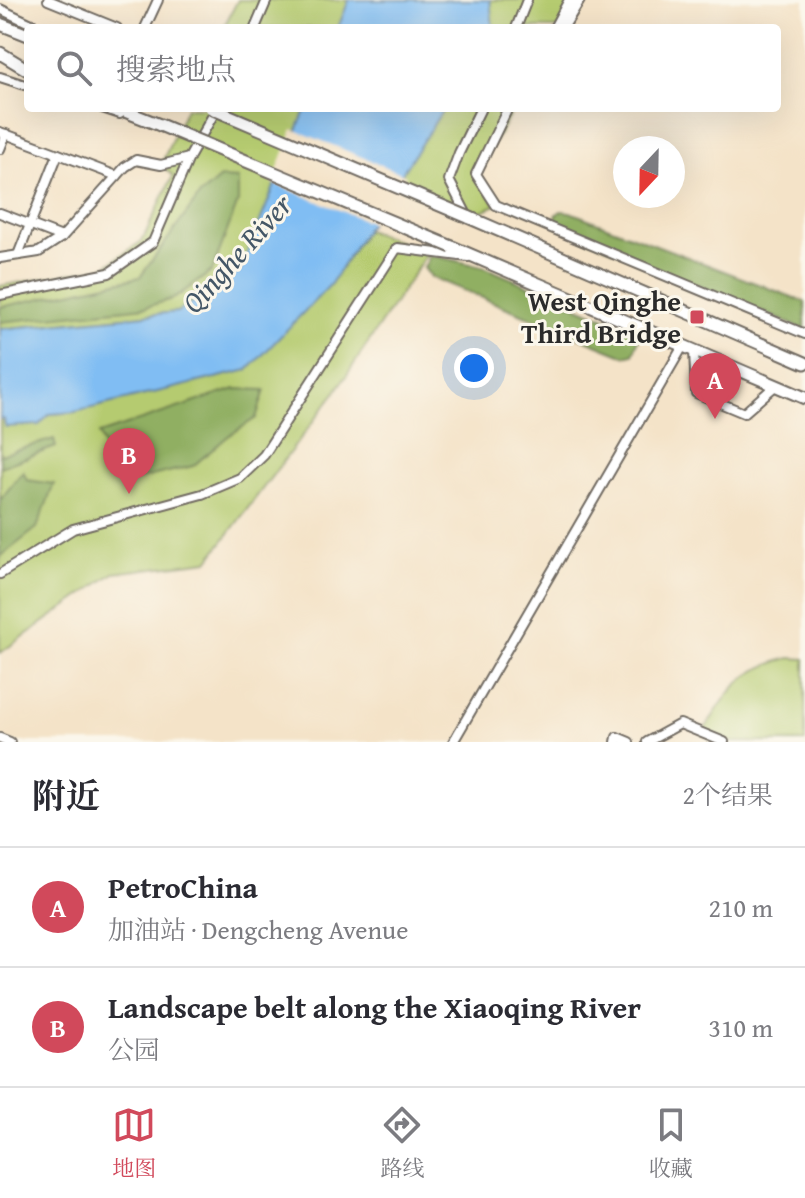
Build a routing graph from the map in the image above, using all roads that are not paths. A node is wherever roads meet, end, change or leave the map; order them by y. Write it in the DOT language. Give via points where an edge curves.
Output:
graph roads {
  1 [pos="48,0"];
  2 [pos="158,0"];
  3 [pos="267,0"];
  4 [pos="527,0"];
  5 [pos="570,0"];
  6 [pos="579,0"];
  7 [pos="0,9"];
  8 [pos="0,24"];
  9 [pos="32,24"];
  10 [pos="107,24"];
  11 [pos="147,24"];
  12 [pos="257,24"];
  13 [pos="518,24"];
  14 [pos="557,24"];
  15 [pos="564,24"];
  16 [pos="0,32"];
  17 [pos="24,34"];
  18 [pos="24,35"];
  19 [pos="0,53"];
  20 [pos="0,61"];
  21 [pos="24,68"];
  22 [pos="24,70"];
  23 [pos="0,77"];
  24 [pos="24,85"];
  25 [pos="116,112"];
  26 [pos="127,112"];
  27 [pos="212,112"];
  28 [pos="223,112"];
  29 [pos="479,112"];
  30 [pos="506,112"];
  31 [pos="160,125"];
  32 [pos="3,133"];
  33 [pos="0,149"];
  34 [pos="58,154"];
  35 [pos="189,158"];
  36 [pos="117,176"];
  37 [pos="0,213"];
  38 [pos="468,217"];
  39 [pos="30,224"];
  40 [pos="62,237"];
  41 [pos="18,255"];
  42 [pos="0,258"];
  43 [pos="477,258"];
  44 [pos="0,295"];
  45 [pos="805,334"];
  46 [pos="689,349"];
  47 [pos="805,363"];
  48 [pos="775,386"];
  49 [pos="805,398"];
  50 [pos="0,574"];
  51 [pos="0,738"];
  52 [pos="10,742"];
  53 [pos="453,742"];
  54 [pos="616,742"];
  55 [pos="629,742"];
  56 [pos="647,742"];
  57 [pos="724,742"];
  1 -- 10 [label="street"];
  2 -- 11 [label="street"];
  3 -- 12 [label="street"];
  4 -- 13 [label="street"];
  5 -- 14 [label="main road"];
  6 -- 15 [label="main road"];
  7 -- 9 [label="street"];
  8 -- 17 [label="highway"];
  16 -- 18 [label="highway"];
  19 -- 21 [label="highway"];
  20 -- 22 [label="highway"];
  23 -- 24 [label="street"];
  25 -- 31 [label="street"];
  26 -- 31 [label="highway"];
  27 -- 35 [label="street"];
  28 -- 38 [label="highway, bridge"];
  29 -- 38 [label="street" via="449,180"];
  30 -- 45 [label="street" via="476,174 496,205"];
  31 -- 43 [label="highway, bridge"];
  32 -- 33 [label="street"];
  32 -- 34 [label="street"];
  34 -- 36 [label="street"];
  34 -- 39 [label="street"];
  35 -- 36 [label="street" via="161,165 136,160"];
  35 -- 44 [label="street" via="153,242 109,273"];
  36 -- 40 [label="street"];
  37 -- 39 [label="street"];
  38 -- 47 [label="highway"];
  39 -- 40 [label="street"];
  39 -- 41 [label="street"];
  40 -- 41 [label="street" via="39,252"];
  41 -- 42 [label="street"];
  43 -- 46 [label="highway"];
  43 -- 50 [label="street" via="397,248 264,455 240,478 202,494 73,529"];
  46 -- 48 [label="highway"];
  46 -- 48 [label="street" via="696,393 744,413"];
  46 -- 53 [label="street"];
  48 -- 49 [label="highway"];
  51 -- 52 [label="street"];
  54 -- 55 [label="street" via="617,737"];
  56 -- 57 [label="street" via="680,724"];
}
